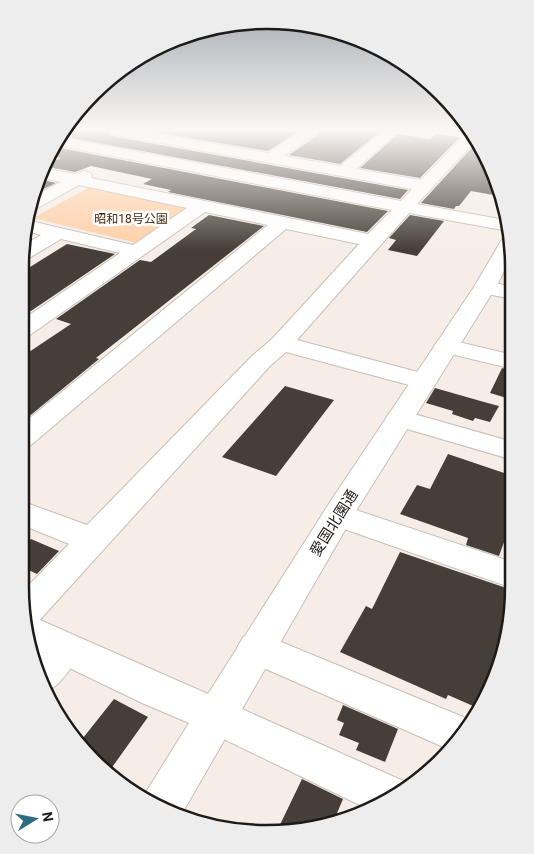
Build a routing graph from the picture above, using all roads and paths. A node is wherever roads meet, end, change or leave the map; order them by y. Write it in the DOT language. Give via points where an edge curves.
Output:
graph roads {
  1 [pos="94,171"];
  2 [pos="215,171"];
  3 [pos="344,171"];
  4 [pos="439,171"];
  5 [pos="48,174"];
  6 [pos="76,180"];
  7 [pos="424,186"];
  8 [pos="38,201"];
  9 [pos="202,206"];
  10 [pos="406,207"];
  11 [pos="282,223"];
  12 [pos="502,225"];
  13 [pos="32,228"];
  14 [pos="56,234"];
  15 [pos="372,241"];
  16 [pos="29,250"];
  17 [pos="135,251"];
  18 [pos="505,266"];
  19 [pos="499,290"];
  20 [pos="29,325"];
  21 [pos="280,342"];
  22 [pos="446,346"];
  23 [pos="505,360"];
  24 [pos="424,381"];
  25 [pos="400,418"];
  26 [pos="29,432"];
  27 [pos="505,449"];
  28 [pos="338,515"];
  29 [pos="29,516"];
  30 [pos="92,540"];
  31 [pos="505,573"];
  32 [pos="30,607"];
  33 [pos="33,634"];
  34 [pos="64,648"];
  35 [pos="256,648"];
  36 [pos="44,672"];
  37 [pos="217,716"];
  38 [pos="456,732"];
  39 [pos="384,794"];
  40 [pos="164,802"];
  1 -- 6 [label="street"];
  2 -- 10 [label="street"];
  3 -- 7 [label="street"];
  4 -- 7 [label="street"];
  5 -- 6 [label="street"];
  6 -- 8 [label="street"];
  6 -- 9 [label="street"];
  7 -- 10 [label="street"];
  9 -- 11 [label="street"];
  9 -- 17 [label="street"];
  10 -- 12 [label="street"];
  10 -- 15 [label="street"];
  11 -- 15 [label="street"];
  11 -- 26 [label="street"];
  13 -- 14 [label="street"];
  14 -- 16 [label="street"];
  14 -- 17 [label="street"];
  15 -- 21 [label="street"];
  17 -- 20 [label="street"];
  18 -- 19 [label="street, 愛国北園通"];
  19 -- 22 [label="street, 愛国北園通"];
  21 -- 24 [label="street"];
  21 -- 30 [label="street"];
  22 -- 23 [label="street"];
  22 -- 24 [label="street, 愛国北園通"];
  24 -- 25 [label="street, 愛国北園通"];
  25 -- 27 [label="street"];
  25 -- 28 [label="street, 愛国北園通"];
  28 -- 31 [label="street"];
  28 -- 35 [label="street, 愛国北園通"];
  29 -- 30 [label="street"];
  30 -- 32 [label="street"];
  33 -- 34 [label="street"];
  34 -- 36 [label="street"];
  34 -- 37 [label="street"];
  35 -- 37 [label="street, 愛国北園通"];
  35 -- 38 [label="street"];
  37 -- 39 [label="street"];
  37 -- 40 [label="street, 愛国北園通"];
}
